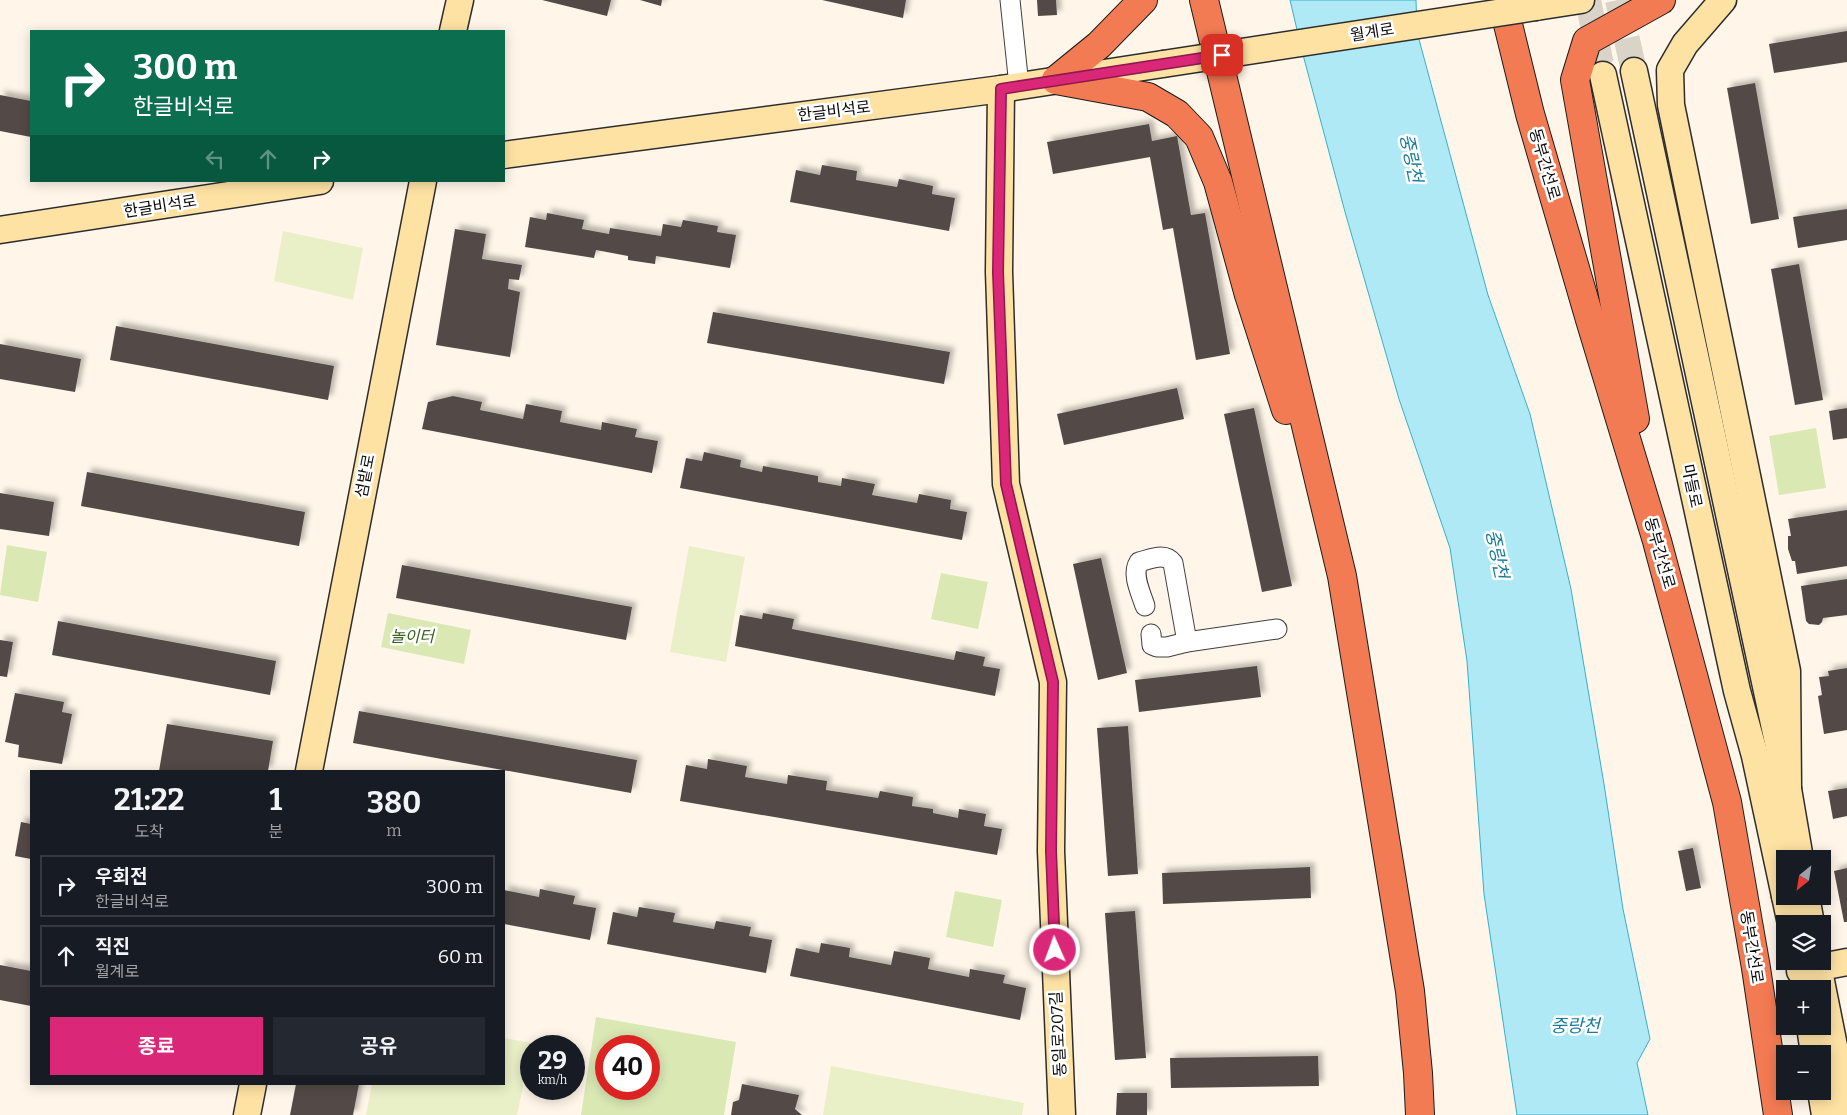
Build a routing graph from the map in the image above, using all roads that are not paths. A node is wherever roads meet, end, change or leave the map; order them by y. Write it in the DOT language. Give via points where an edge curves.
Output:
graph roads {
  1 [pos="460,0"];
  2 [pos="1010,0"];
  3 [pos="1143,0"];
  4 [pos="1204,0"];
  5 [pos="1502,0"];
  6 [pos="1581,0"];
  7 [pos="1661,0"];
  8 [pos="1724,0"];
  9 [pos="1527,4"];
  10 [pos="453,30"];
  11 [pos="1163,64"];
  12 [pos="1634,71"];
  13 [pos="1603,75"];
  14 [pos="1056,80"];
  15 [pos="1010,88"];
  16 [pos="505,155"];
  17 [pos="313,182"];
  18 [pos="423,182"];
  19 [pos="0,230"];
  20 [pos="1590,324"];
  21 [pos="1657,541"];
  22 [pos="1342,576"];
  23 [pos="1145,606"];
  24 [pos="1277,630"];
  25 [pos="1151,634"];
  26 [pos="1186,642"];
  27 [pos="309,770"];
  28 [pos="1788,789"];
  29 [pos="1798,850"];
  30 [pos="1776,853"];
  31 [pos="1847,962"];
  32 [pos="1831,965"];
  33 [pos="1807,970"];
  34 [pos="253,1085"];
  35 [pos="1822,1100"];
  36 [pos="1847,1111"];
  37 [pos="247,1115"];
  38 [pos="1062,1115"];
  39 [pos="1420,1115"];
  40 [pos="1778,1115"];
  41 [pos="1825,1115"];
  1 -- 10 [label="main road"];
  2 -- 15 [label="street"];
  3 -- 14 [label="highway" via="1099,45"];
  4 -- 22 [label="highway"];
  5 -- 20 [label="highway, 동부간선로" via="1530,114"];
  6 -- 9 [label="main road, 월계로"];
  7 -- 21 [label="highway" via="1587,41 1575,80"];
  8 -- 28 [label="main road" via="1685,44 1670,70 1671,105 1787,671"];
  9 -- 11 [label="main road, 월계로, bridge"];
  9 -- 20 [label="highway" via="1539,90 1588,274"];
  11 -- 14 [label="main road, 한글비석로"];
  12 -- 28 [label="main road, 마들로"];
  13 -- 30 [label="main road, 마들로" via="1737,691 1756,756"];
  14 -- 15 [label="main road, 한글비석로"];
  14 -- 22 [label="highway" via="1148,97 1177,114 1199,137 1218,182 1312,505"];
  15 -- 16 [label="main road, 한글비석로"];
  15 -- 38 [label="main road, 동일로207길" via="998,272 1006,484 1053,682 1051,851"];
  17 -- 19 [label="main road, 한글비석로"];
  18 -- 27 [label="main road, 섬밭로"];
  20 -- 21 [label="highway, 동부간선로"];
  21 -- 40 [label="highway, 동부간선로" via="1727,802"];
  22 -- 39 [label="highway" via="1408,982"];
  23 -- 26 [label="street" via="1136,566 1139,562 1163,556 1169,558 1173,563"];
  24 -- 26 [label="street"];
  25 -- 26 [label="street" via="1154,646 1167,647"];
  28 -- 29 [label="main road, 마들로"];
  31 -- 32 [label="main road"];
  33 -- 36 [label="main road"];
  34 -- 37 [label="main road"];
  35 -- 41 [label="main road"];
}
